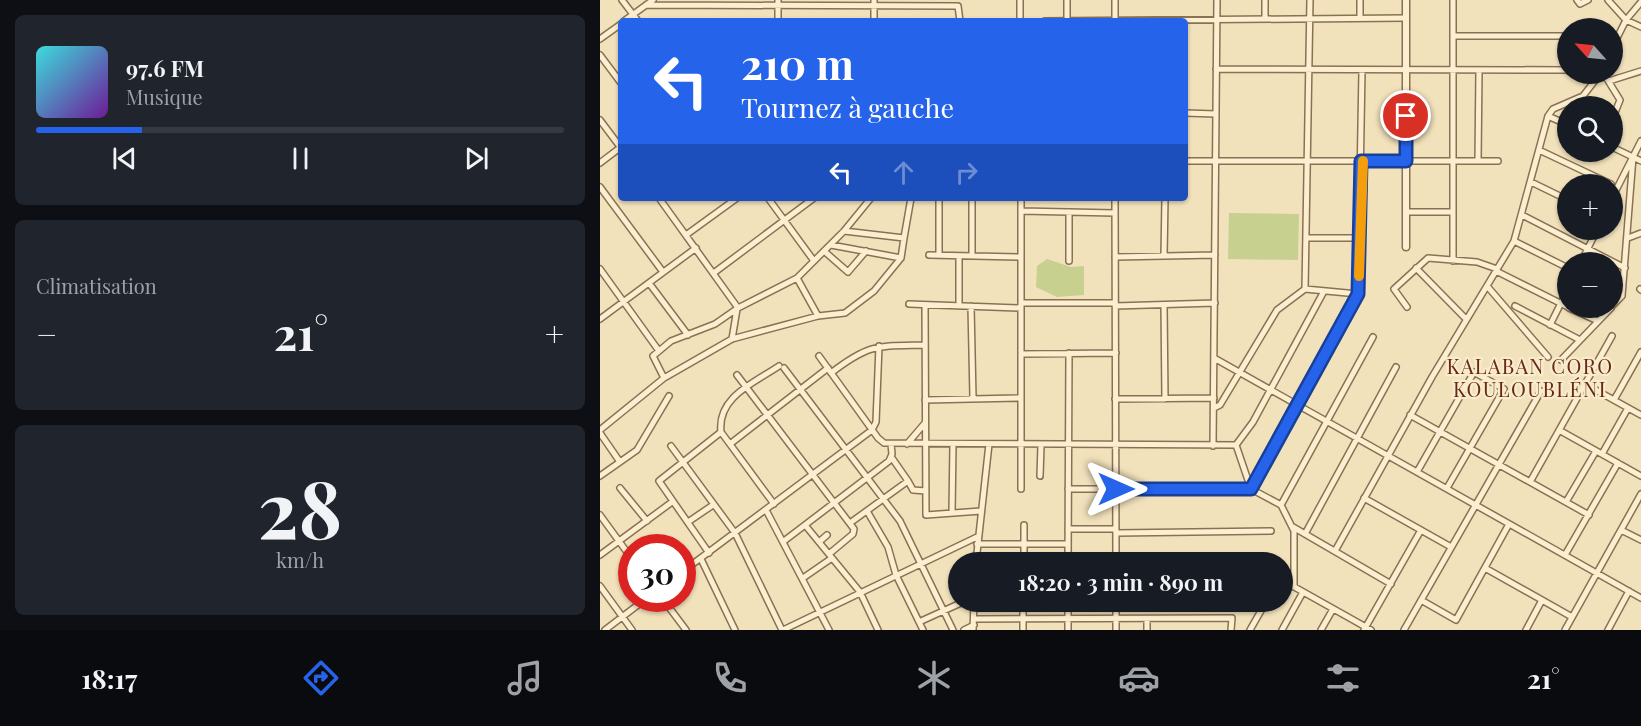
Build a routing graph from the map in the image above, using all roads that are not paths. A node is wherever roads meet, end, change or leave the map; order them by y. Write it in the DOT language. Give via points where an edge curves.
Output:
graph roads {
  1 [pos="622,0"];
  2 [pos="653,0"];
  3 [pos="1020,0"];
  4 [pos="1067,0"];
  5 [pos="1115,0"];
  6 [pos="1217,0"];
  7 [pos="1265,0"];
  8 [pos="1310,0"];
  9 [pos="1360,0"];
  10 [pos="1406,0"];
  11 [pos="1453,0"];
  12 [pos="1577,0"];
  13 [pos="1588,0"];
  14 [pos="1608,0"];
  15 [pos="681,2"];
  16 [pos="778,2"];
  17 [pos="826,2"];
  18 [pos="874,2"];
  19 [pos="924,2"];
  20 [pos="1641,2"];
  21 [pos="646,5"];
  22 [pos="633,15"];
  23 [pos="629,18"];
  24 [pos="636,18"];
  25 [pos="778,18"];
  26 [pos="874,18"];
  27 [pos="960,18"];
  28 [pos="1020,18"];
  29 [pos="1067,18"];
  30 [pos="1115,18"];
  31 [pos="1310,18"];
  32 [pos="1360,18"];
  33 [pos="1406,18"];
  34 [pos="1217,19"];
  35 [pos="1265,19"];
  36 [pos="1188,20"];
  37 [pos="1626,20"];
  38 [pos="618,26"];
  39 [pos="1623,26"];
  40 [pos="1641,27"];
  41 [pos="1453,36"];
  42 [pos="1557,36"];
  43 [pos="600,39"];
  44 [pos="600,56"];
  45 [pos="1216,69"];
  46 [pos="1309,70"];
  47 [pos="1362,70"];
  48 [pos="1406,70"];
  49 [pos="1453,70"];
  50 [pos="1479,70"];
  51 [pos="1557,70"];
  52 [pos="1641,71"];
  53 [pos="1623,77"];
  54 [pos="618,79"];
  55 [pos="1593,84"];
  56 [pos="1188,113"];
  57 [pos="1216,114"];
  58 [pos="1548,116"];
  59 [pos="600,120"];
  60 [pos="1557,120"];
  61 [pos="1641,141"];
  62 [pos="618,143"];
  63 [pos="618,149"];
  64 [pos="1539,150"];
  65 [pos="1623,152"];
  66 [pos="1633,157"];
  67 [pos="1188,161"];
  68 [pos="1216,161"];
  69 [pos="1307,161"];
  70 [pos="1361,161"];
  71 [pos="1406,161"];
  72 [pos="1453,161"];
  73 [pos="1478,161"];
  74 [pos="1498,161"];
  75 [pos="1641,161"];
  76 [pos="600,163"];
  77 [pos="1589,174"];
  78 [pos="1622,174"];
  79 [pos="1531,182"];
  80 [pos="600,187"];
  81 [pos="1557,195"];
  82 [pos="661,201"];
  83 [pos="733,201"];
  84 [pos="770,201"];
  85 [pos="810,201"];
  86 [pos="869,201"];
  87 [pos="910,201"];
  88 [pos="939,201"];
  89 [pos="972,201"];
  90 [pos="1021,201"];
  91 [pos="1115,201"];
  92 [pos="1165,201"];
  93 [pos="1021,211"];
  94 [pos="1069,212"];
  95 [pos="1406,212"];
  96 [pos="1453,212"];
  97 [pos="1115,213"];
  98 [pos="1521,215"];
  99 [pos="784,220"];
  100 [pos="844,231"];
  101 [pos="1641,233"];
  102 [pos="686,235"];
  103 [pos="904,238"];
  104 [pos="1306,238"];
  105 [pos="1359,238"];
  106 [pos="1628,238"];
  107 [pos="1592,240"];
  108 [pos="1515,241"];
  109 [pos="831,245"];
  110 [pos="1406,247"];
  111 [pos="696,248"];
  112 [pos="1588,249"];
  113 [pos="824,251"];
  114 [pos="866,251"];
  115 [pos="1586,252"];
  116 [pos="929,255"];
  117 [pos="939,255"];
  118 [pos="1215,255"];
  119 [pos="959,256"];
  120 [pos="972,256"];
  121 [pos="1164,256"];
  122 [pos="1021,257"];
  123 [pos="1115,257"];
  124 [pos="901,258"];
  125 [pos="814,261"];
  126 [pos="1069,261"];
  127 [pos="1453,261"];
  128 [pos="1557,262"];
  129 [pos="1416,268"];
  130 [pos="1625,268"];
  131 [pos="600,269"];
  132 [pos="1496,270"];
  133 [pos="663,272"];
  134 [pos="714,272"];
  135 [pos="797,278"];
  136 [pos="649,282"];
  137 [pos="1487,286"];
  138 [pos="1623,287"];
  139 [pos="1305,289"];
  140 [pos="1323,293"];
  141 [pos="1358,294"];
  142 [pos="624,301"];
  143 [pos="1557,301"];
  144 [pos="1215,303"];
  145 [pos="909,304"];
  146 [pos="1115,304"];
  147 [pos="925,305"];
  148 [pos="1021,305"];
  149 [pos="1164,305"];
  150 [pos="959,306"];
  151 [pos="971,306"];
  152 [pos="1515,306"];
  153 [pos="737,308"];
  154 [pos="1407,308"];
  155 [pos="1557,311"];
  156 [pos="818,316"];
  157 [pos="1592,318"];
  158 [pos="1601,318"];
  159 [pos="600,319"];
  160 [pos="1466,320"];
  161 [pos="1598,321"];
  162 [pos="1550,325"];
  163 [pos="688,335"];
  164 [pos="1612,336"];
  165 [pos="1373,337"];
  166 [pos="732,339"];
  167 [pos="1580,340"];
  168 [pos="925,345"];
  169 [pos="879,346"];
  170 [pos="659,351"];
  171 [pos="1641,352"];
  172 [pos="1069,353"];
  173 [pos="1116,353"];
  174 [pos="1021,354"];
  175 [pos="819,356"];
  176 [pos="1214,357"];
  177 [pos="1548,357"];
  178 [pos="1561,360"];
  179 [pos="1396,367"];
  180 [pos="830,371"];
  181 [pos="1240,372"];
  182 [pos="737,375"];
  183 [pos="664,378"];
  184 [pos="1585,384"];
  185 [pos="747,388"];
  186 [pos="801,389"];
  187 [pos="1271,389"];
  188 [pos="1541,392"];
  189 [pos="669,396"];
  190 [pos="973,398"];
  191 [pos="1021,398"];
  192 [pos="1214,398"];
  193 [pos="1116,399"];
  194 [pos="1164,399"];
  195 [pos="925,400"];
  196 [pos="1614,400"];
  197 [pos="1298,405"];
  198 [pos="1214,408"];
  199 [pos="1628,408"];
  200 [pos="768,415"];
  201 [pos="1410,415"];
  202 [pos="1641,415"];
  203 [pos="1326,421"];
  204 [pos="926,423"];
  205 [pos="873,430"];
  206 [pos="1559,430"];
  207 [pos="600,431"];
  208 [pos="721,432"];
  209 [pos="1440,432"];
  210 [pos="1358,439"];
  211 [pos="730,444"];
  212 [pos="891,444"];
  213 [pos="908,444"];
  214 [pos="926,444"];
  215 [pos="953,444"];
  216 [pos="989,444"];
  217 [pos="1021,444"];
  218 [pos="1041,445"];
  219 [pos="1068,445"];
  220 [pos="1116,445"];
  221 [pos="1236,445"];
  222 [pos="671,446"];
  223 [pos="1214,446"];
  224 [pos="1470,448"];
  225 [pos="847,449"];
  226 [pos="1596,451"];
  227 [pos="1602,454"];
  228 [pos="1388,455"];
  229 [pos="892,458"];
  230 [pos="620,462"];
  231 [pos="681,463"];
  232 [pos="1618,463"];
  233 [pos="1499,465"];
  234 [pos="1417,472"];
  235 [pos="812,475"];
  236 [pos="600,476"];
  237 [pos="1040,476"];
  238 [pos="1641,476"];
  239 [pos="868,477"];
  240 [pos="908,481"];
  241 [pos="1530,482"];
  242 [pos="620,488"];
  243 [pos="1446,488"];
  244 [pos="1021,489"];
  245 [pos="1068,489"];
  246 [pos="1116,489"];
  247 [pos="1251,489"];
  248 [pos="926,491"];
  249 [pos="1641,494"];
  250 [pos="1364,498"];
  251 [pos="883,499"];
  252 [pos="672,502"];
  253 [pos="1566,502"];
  254 [pos="833,503"];
  255 [pos="774,504"];
  256 [pos="713,505"];
  257 [pos="1281,505"];
  258 [pos="1476,505"];
  259 [pos="766,510"];
  260 [pos="867,511"];
  261 [pos="981,511"];
  262 [pos="952,513"];
  263 [pos="600,515"];
  264 [pos="1589,515"];
  265 [pos="647,520"];
  266 [pos="688,522"];
  267 [pos="850,523"];
  268 [pos="1509,524"];
  269 [pos="805,525"];
  270 [pos="1024,525"];
  271 [pos="1292,527"];
  272 [pos="1068,529"];
  273 [pos="1421,530"];
  274 [pos="1621,530"];
  275 [pos="1116,531"];
  276 [pos="1271,531"];
  277 [pos="735,533"];
  278 [pos="628,534"];
  279 [pos="1305,534"];
  280 [pos="828,535"];
  281 [pos="977,540"];
  282 [pos="1641,540"];
  283 [pos="618,541"];
  284 [pos="784,541"];
  285 [pos="819,542"];
  286 [pos="1024,544"];
  287 [pos="1068,544"];
  288 [pos="1451,548"];
  289 [pos="1335,551"];
  290 [pos="976,552"];
  291 [pos="1024,552"];
  292 [pos="1068,552"];
  293 [pos="1116,552"];
  294 [pos="709,553"];
  295 [pos="600,555"];
  296 [pos="1565,555"];
  297 [pos="831,556"];
  298 [pos="701,559"];
  299 [pos="696,562"];
  300 [pos="921,563"];
  301 [pos="1485,568"];
  302 [pos="1597,573"];
  303 [pos="896,574"];
  304 [pos="803,579"];
  305 [pos="1391,584"];
  306 [pos="600,586"];
  307 [pos="1294,587"];
  308 [pos="1629,591"];
  309 [pos="860,592"];
  310 [pos="1303,592"];
  311 [pos="1641,598"];
  312 [pos="1421,600"];
  313 [pos="1542,600"];
  314 [pos="948,607"];
  315 [pos="942,609"];
  316 [pos="1333,609"];
  317 [pos="820,610"];
  318 [pos="629,612"];
  319 [pos="672,612"];
  320 [pos="1023,612"];
  321 [pos="1068,612"];
  322 [pos="1116,612"];
  323 [pos="1260,612"];
  324 [pos="622,617"];
  325 [pos="1572,617"];
  326 [pos="1023,618"];
  327 [pos="1068,618"];
  328 [pos="1116,618"];
  329 [pos="1147,618"];
  330 [pos="919,622"];
  331 [pos="974,624"];
  332 [pos="1367,629"];
  333 [pos="605,630"];
  334 [pos="632,630"];
  335 [pos="686,630"];
  336 [pos="735,630"];
  337 [pos="782,630"];
  338 [pos="829,630"];
  339 [pos="878,630"];
  340 [pos="923,630"];
  341 [pos="953,630"];
  342 [pos="964,630"];
  343 [pos="1023,630"];
  344 [pos="1068,630"];
  345 [pos="1116,630"];
  346 [pos="1147,630"];
  347 [pos="1231,630"];
  348 [pos="1250,630"];
  349 [pos="1282,630"];
  350 [pos="1321,630"];
  351 [pos="1404,630"];
  352 [pos="1526,630"];
  353 [pos="1565,630"];
  354 [pos="1608,630"];
  1 -- 22 [label="street"];
  2 -- 21 [label="street"];
  3 -- 28 [label="street"];
  4 -- 29 [label="street"];
  5 -- 30 [label="street"];
  6 -- 34 [label="street"];
  7 -- 35 [label="street"];
  8 -- 31 [label="street"];
  9 -- 32 [label="street"];
  10 -- 33 [label="street"];
  11 -- 41 [label="street"];
  12 -- 13 [label="street" via="1580,4"];
  14 -- 37 [label="street"];
  15 -- 16 [label="street"];
  15 -- 21 [label="street"];
  16 -- 17 [label="street"];
  16 -- 25 [label="street"];
  17 -- 18 [label="street"];
  18 -- 19 [label="street"];
  18 -- 26 [label="street"];
  19 -- 27 [label="street" via="958,6"];
  20 -- 37 [label="street"];
  21 -- 22 [label="street"];
  22 -- 23 [label="street"];
  22 -- 24 [label="street"];
  31 -- 32 [label="street"];
  31 -- 35 [label="street"];
  31 -- 46 [label="street"];
  32 -- 33 [label="street"];
  33 -- 48 [label="street"];
  34 -- 35 [label="street"];
  34 -- 36 [label="street"];
  34 -- 45 [label="street"];
  37 -- 39 [label="street"];
  37 -- 40 [label="street"];
  38 -- 43 [label="street"];
  41 -- 42 [label="street"];
  41 -- 49 [label="street"];
  44 -- 54 [label="street"];
  45 -- 46 [label="street"];
  45 -- 57 [label="street"];
  46 -- 47 [label="street"];
  46 -- 69 [label="street"];
  47 -- 48 [label="street"];
  47 -- 70 [label="street"];
  48 -- 49 [label="street"];
  48 -- 71 [label="street"];
  49 -- 50 [label="street"];
  49 -- 72 [label="street"];
  50 -- 51 [label="street"];
  50 -- 73 [label="street"];
  52 -- 53 [label="street"];
  55 -- 58 [label="street" via="1582,96"];
  56 -- 57 [label="street"];
  57 -- 68 [label="street"];
  58 -- 60 [label="street"];
  58 -- 64 [label="street"];
  59 -- 62 [label="street"];
  61 -- 66 [label="street"];
  63 -- 76 [label="street"];
  64 -- 77 [label="street"];
  64 -- 79 [label="street"];
  65 -- 66 [label="street"];
  66 -- 75 [label="street"];
  66 -- 78 [label="street"];
  66 -- 106 [label="street"];
  67 -- 68 [label="street"];
  68 -- 69 [label="street"];
  68 -- 118 [label="street"];
  69 -- 70 [label="street"];
  69 -- 104 [label="street"];
  70 -- 71 [label="street"];
  70 -- 105 [label="street"];
  71 -- 72 [label="street"];
  71 -- 95 [label="street"];
  72 -- 73 [label="street"];
  72 -- 96 [label="street"];
  73 -- 74 [label="street"];
  79 -- 81 [label="street"];
  79 -- 98 [label="street"];
  80 -- 133 [label="street"];
  82 -- 102 [label="street"];
  83 -- 102 [label="street"];
  84 -- 99 [label="street"];
  85 -- 99 [label="street"];
  86 -- 100 [label="street"];
  87 -- 103 [label="street"];
  88 -- 117 [label="street"];
  89 -- 120 [label="street"];
  90 -- 93 [label="street"];
  91 -- 97 [label="street"];
  92 -- 121 [label="street"];
  93 -- 94 [label="street"];
  93 -- 122 [label="street"];
  94 -- 97 [label="street"];
  94 -- 126 [label="street"];
  95 -- 96 [label="street"];
  95 -- 110 [label="street"];
  96 -- 127 [label="street"];
  97 -- 123 [label="street"];
  98 -- 108 [label="street"];
  98 -- 112 [label="street"];
  99 -- 125 [label="street"];
  99 -- 134 [label="street"];
  100 -- 103 [label="street"];
  100 -- 109 [label="street"];
  101 -- 106 [label="street"];
  102 -- 111 [label="street"];
  103 -- 124 [label="street"];
  104 -- 105 [label="street"];
  104 -- 139 [label="street"];
  105 -- 141 [label="street"];
  106 -- 130 [label="street"];
  107 -- 112 [label="street"];
  108 -- 128 [label="street"];
  108 -- 132 [label="street"];
  109 -- 113 [label="street"];
  109 -- 114 [label="street"];
  111 -- 133 [label="street"];
  111 -- 134 [label="street"];
  112 -- 115 [label="street"];
  112 -- 130 [label="street"];
  113 -- 114 [label="street" via="848,272"];
  113 -- 125 [label="street"];
  114 -- 124 [label="street"];
  116 -- 117 [label="street"];
  117 -- 119 [label="street"];
  118 -- 121 [label="street"];
  118 -- 144 [label="street"];
  119 -- 120 [label="street"];
  119 -- 150 [label="street"];
  120 -- 122 [label="street"];
  121 -- 123 [label="street"];
  122 -- 148 [label="street"];
  123 -- 146 [label="street"];
  124 -- 156 [label="street" via="874,291 845,313"];
  125 -- 135 [label="street"];
  127 -- 129 [label="street" via="1428,258"];
  127 -- 132 [label="street" via="1477,262"];
  129 -- 154 [label="street" via="1394,289"];
  129 -- 160 [label="street"];
  130 -- 138 [label="street"];
  131 -- 142 [label="street"];
  132 -- 137 [label="street"];
  132 -- 143 [label="street"];
  133 -- 136 [label="street"];
  134 -- 153 [label="street"];
  135 -- 153 [label="street"];
  135 -- 156 [label="street"];
  136 -- 142 [label="street"];
  136 -- 163 [label="street"];
  137 -- 160 [label="street"];
  137 -- 177 [label="street"];
  139 -- 140 [label="street"];
  139 -- 181 [label="street" via="1277,310"];
  140 -- 141 [label="street"];
  140 -- 187 [label="street"];
  141 -- 197 [label="street"];
  142 -- 159 [label="street"];
  142 -- 170 [label="street"];
  144 -- 149 [label="street"];
  144 -- 176 [label="street"];
  145 -- 147 [label="street"];
  146 -- 148 [label="street"];
  146 -- 149 [label="street"];
  146 -- 173 [label="street"];
  147 -- 150 [label="street"];
  147 -- 168 [label="street"];
  148 -- 151 [label="street"];
  148 -- 174 [label="street"];
  149 -- 194 [label="street"];
  150 -- 151 [label="street"];
  151 -- 190 [label="street"];
  152 -- 162 [label="street"];
  153 -- 163 [label="street" via="715,324"];
  153 -- 166 [label="street"];
  155 -- 162 [label="street"];
  156 -- 166 [label="street"];
  157 -- 161 [label="street"];
  158 -- 161 [label="street"];
  160 -- 201 [label="street"];
  161 -- 167 [label="street"];
  162 -- 167 [label="street"];
  163 -- 170 [label="street"];
  164 -- 184 [label="street"];
  165 -- 203 [label="street"];
  166 -- 183 [label="street"];
  167 -- 178 [label="street"];
  168 -- 169 [label="street"];
  168 -- 195 [label="street"];
  169 -- 180 [label="street" via="857,353"];
  169 -- 205 [label="street"];
  170 -- 183 [label="street" via="653,357"];
  171 -- 196 [label="street"];
  172 -- 173 [label="street"];
  172 -- 174 [label="street"];
  172 -- 219 [label="street"];
  173 -- 193 [label="street"];
  174 -- 191 [label="street"];
  175 -- 180 [label="street"];
  176 -- 181 [label="street"];
  176 -- 192 [label="street"];
  179 -- 210 [label="street"];
  180 -- 186 [label="street"];
  180 -- 205 [label="street"];
  181 -- 187 [label="street"];
  181 -- 198 [label="street" via="1220,405"];
  182 -- 185 [label="street"];
  183 -- 207 [label="street"];
  184 -- 196 [label="street"];
  184 -- 206 [label="street"];
  185 -- 186 [label="street" via="782,367"];
  185 -- 200 [label="street"];
  185 -- 208 [label="street" via="726,403"];
  186 -- 200 [label="street"];
  186 -- 225 [label="street"];
  187 -- 197 [label="street"];
  187 -- 221 [label="street"];
  188 -- 233 [label="street"];
  189 -- 230 [label="street" via="637,450"];
  190 -- 191 [label="street"];
  190 -- 195 [label="street"];
  191 -- 217 [label="street"];
  192 -- 194 [label="street"];
  192 -- 198 [label="street"];
  193 -- 194 [label="street"];
  193 -- 220 [label="street"];
  195 -- 204 [label="street"];
  196 -- 199 [label="street"];
  197 -- 203 [label="street"];
  197 -- 247 [label="street"];
  198 -- 223 [label="street"];
  199 -- 202 [label="street"];
  199 -- 227 [label="street"];
  200 -- 211 [label="street"];
  200 -- 235 [label="street"];
  201 -- 209 [label="street"];
  201 -- 228 [label="street"];
  203 -- 210 [label="street"];
  203 -- 257 [label="street"];
  204 -- 213 [label="street"];
  204 -- 214 [label="street"];
  205 -- 212 [label="street" via="881,441"];
  205 -- 225 [label="street"];
  206 -- 226 [label="street"];
  206 -- 241 [label="street"];
  207 -- 230 [label="street"];
  208 -- 211 [label="street"];
  208 -- 231 [label="street"];
  209 -- 224 [label="street"];
  209 -- 224 [label="street" via="1474,372 1504,389"];
  209 -- 234 [label="street"];
  210 -- 228 [label="street"];
  210 -- 279 [label="street"];
  211 -- 255 [label="street"];
  212 -- 213 [label="street"];
  212 -- 229 [label="street"];
  213 -- 214 [label="street"];
  214 -- 215 [label="street"];
  214 -- 248 [label="street"];
  215 -- 216 [label="street"];
  215 -- 262 [label="street"];
  216 -- 217 [label="street"];
  216 -- 261 [label="street"];
  217 -- 218 [label="street"];
  217 -- 244 [label="street"];
  218 -- 219 [label="street"];
  218 -- 237 [label="street"];
  219 -- 220 [label="street"];
  219 -- 245 [label="street"];
  220 -- 223 [label="street"];
  220 -- 246 [label="street"];
  221 -- 223 [label="street"];
  221 -- 247 [label="street"];
  222 -- 231 [label="street"];
  224 -- 233 [label="street"];
  224 -- 243 [label="street"];
  225 -- 235 [label="street"];
  225 -- 239 [label="street"];
  226 -- 227 [label="street"];
  226 -- 253 [label="street"];
  227 -- 232 [label="street"];
  228 -- 234 [label="street"];
  228 -- 250 [label="street"];
  229 -- 239 [label="street"];
  229 -- 240 [label="street"];
  230 -- 236 [label="street"];
  231 -- 252 [label="street" via="659,481"];
  231 -- 256 [label="street"];
  232 -- 238 [label="street"];
  232 -- 264 [label="street"];
  233 -- 241 [label="street"];
  233 -- 258 [label="street"];
  234 -- 243 [label="street"];
  235 -- 254 [label="street"];
  235 -- 255 [label="street"];
  239 -- 251 [label="street"];
  239 -- 254 [label="street"];
  240 -- 248 [label="street" via="913,490"];
  240 -- 251 [label="street"];
  241 -- 253 [label="street"];
  242 -- 265 [label="street"];
  243 -- 258 [label="street"];
  245 -- 246 [label="street"];
  245 -- 272 [label="street"];
  246 -- 247 [label="street"];
  246 -- 275 [label="street"];
  247 -- 257 [label="street"];
  248 -- 262 [label="street" via="926,515"];
  249 -- 274 [label="street"];
  250 -- 273 [label="street"];
  250 -- 289 [label="street"];
  251 -- 260 [label="street"];
  251 -- 300 [label="street" via="900,521"];
  252 -- 265 [label="street"];
  252 -- 266 [label="street"];
  253 -- 264 [label="street"];
  254 -- 267 [label="street"];
  254 -- 269 [label="street"];
  255 -- 259 [label="street"];
  256 -- 266 [label="street"];
  256 -- 277 [label="street"];
  257 -- 271 [label="street"];
  258 -- 268 [label="street"];
  258 -- 288 [label="street"];
  259 -- 277 [label="street"];
  259 -- 284 [label="street"];
  260 -- 267 [label="street"];
  260 -- 303 [label="street" via="888,547"];
  261 -- 262 [label="street"];
  261 -- 281 [label="street"];
  263 -- 283 [label="street"];
  264 -- 296 [label="street"];
  265 -- 278 [label="street"];
  266 -- 294 [label="street"];
  267 -- 297 [label="street" via="853,534"];
  268 -- 296 [label="street"];
  268 -- 301 [label="street"];
  269 -- 284 [label="street"];
  269 -- 285 [label="street"];
  270 -- 286 [label="street"];
  271 -- 279 [label="street"];
  271 -- 307 [label="street"];
  272 -- 275 [label="street"];
  272 -- 287 [label="street"];
  273 -- 288 [label="street"];
  273 -- 305 [label="street"];
  274 -- 282 [label="street"];
  274 -- 302 [label="street"];
  275 -- 276 [label="street"];
  275 -- 293 [label="street"];
  277 -- 294 [label="street"];
  277 -- 337 [label="street"];
  279 -- 289 [label="street"];
  280 -- 285 [label="street"];
  281 -- 286 [label="street"];
  281 -- 290 [label="street"];
  281 -- 300 [label="street"];
  283 -- 295 [label="street"];
  284 -- 304 [label="street"];
  285 -- 297 [label="street"];
  286 -- 287 [label="street"];
  286 -- 291 [label="street"];
  287 -- 292 [label="street"];
  288 -- 312 [label="street"];
  289 -- 305 [label="street"];
  294 -- 298 [label="street"];
  296 -- 302 [label="street"];
  297 -- 304 [label="street"];
  297 -- 309 [label="street"];
  298 -- 299 [label="street"];
  298 -- 336 [label="street"];
  300 -- 303 [label="street"];
  300 -- 315 [label="street"];
  301 -- 312 [label="street" via="1456,620"];
  301 -- 313 [label="street"];
  302 -- 308 [label="street"];
  302 -- 325 [label="street"];
  303 -- 309 [label="street"];
  303 -- 330 [label="street"];
  304 -- 317 [label="street"];
  305 -- 332 [label="street"];
  306 -- 324 [label="street"];
  307 -- 310 [label="street"];
  308 -- 311 [label="street"];
  308 -- 354 [label="street"];
  309 -- 317 [label="street"];
  309 -- 339 [label="street"];
  310 -- 316 [label="street"];
  310 -- 349 [label="street"];
  312 -- 351 [label="street"];
  313 -- 325 [label="street"];
  313 -- 352 [label="street"];
  314 -- 315 [label="street"];
  315 -- 330 [label="street"];
  315 -- 341 [label="street"];
  316 -- 332 [label="street"];
  316 -- 350 [label="street"];
  317 -- 337 [label="street"];
  317 -- 338 [label="street"];
  318 -- 324 [label="street"];
  319 -- 335 [label="street"];
  320 -- 326 [label="street"];
  321 -- 327 [label="street"];
  322 -- 328 [label="street"];
  323 -- 348 [label="street"];
  324 -- 333 [label="street"];
  324 -- 334 [label="street"];
  325 -- 353 [label="street"];
  326 -- 327 [label="street"];
  326 -- 331 [label="street"];
  326 -- 343 [label="street"];
  327 -- 328 [label="street"];
  327 -- 344 [label="street"];
  328 -- 329 [label="street"];
  328 -- 345 [label="street"];
  329 -- 346 [label="street"];
  329 -- 347 [label="street" via="1232,618"];
  330 -- 340 [label="street"];
  331 -- 342 [label="street"];
}
